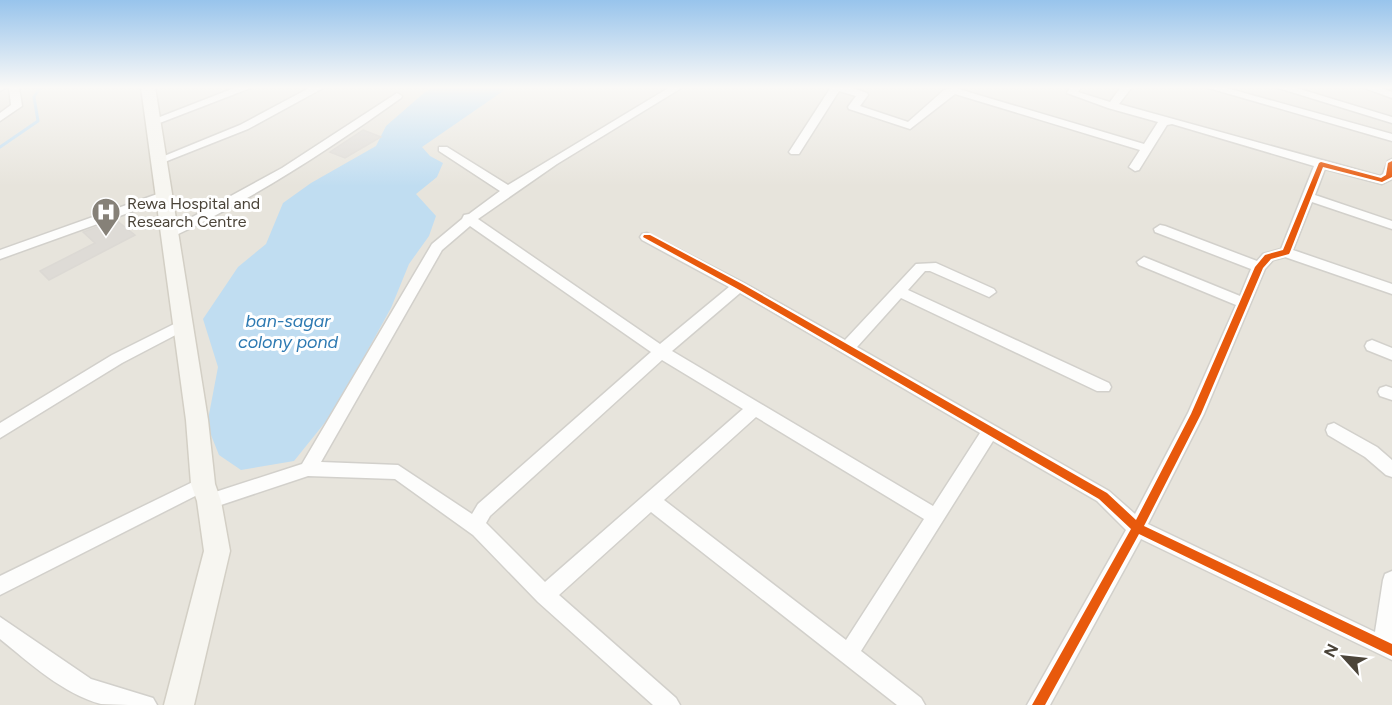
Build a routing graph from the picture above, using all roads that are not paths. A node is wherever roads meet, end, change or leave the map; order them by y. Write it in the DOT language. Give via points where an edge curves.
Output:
graph roads {
  1 [pos="159,120"];
  2 [pos="257,120"];
  3 [pos="361,120"];
  4 [pos="623,120"];
  5 [pos="815,120"];
  6 [pos="892,120"];
  7 [pos="917,120"];
  8 [pos="1052,120"];
  9 [pos="1164,120"];
  10 [pos="1327,120"];
  11 [pos="1168,121"];
  12 [pos="153,122"];
  13 [pos="1392,138"];
  14 [pos="1147,148"];
  15 [pos="443,149"];
  16 [pos="795,152"];
  17 [pos="158,161"];
  18 [pos="1321,164"];
  19 [pos="1135,167"];
  20 [pos="1391,168"];
  21 [pos="509,191"];
  22 [pos="164,196"];
  23 [pos="1308,196"];
  24 [pos="468,218"];
  25 [pos="1392,225"];
  26 [pos="1160,230"];
  27 [pos="169,233"];
  28 [pos="647,237"];
  29 [pos="1286,252"];
  30 [pos="0,255"];
  31 [pos="1143,262"];
  32 [pos="1259,267"];
  33 [pos="739,286"];
  34 [pos="1392,289"];
  35 [pos="899,291"];
  36 [pos="989,292"];
  37 [pos="1244,303"];
  38 [pos="182,325"];
  39 [pos="1372,346"];
  40 [pos="847,348"];
  41 [pos="661,352"];
  42 [pos="1392,354"];
  43 [pos="1103,387"];
  44 [pos="755,408"];
  45 [pos="1334,430"];
  46 [pos="0,431"];
  47 [pos="990,431"];
  48 [pos="308,469"];
  49 [pos="1392,470"];
  50 [pos="206,492"];
  51 [pos="651,501"];
  52 [pos="936,517"];
  53 [pos="1137,528"];
  54 [pos="479,529"];
  55 [pos="1392,580"];
  56 [pos="0,586"];
  57 [pos="545,596"];
  58 [pos="0,627"];
  59 [pos="1387,648"];
  60 [pos="848,654"];
  61 [pos="658,701"];
  62 [pos="146,705"];
  63 [pos="178,705"];
  64 [pos="914,705"];
  65 [pos="1038,705"];
  1 -- 12 [label="street"];
  2 -- 17 [label="street"];
  3 -- 27 [label="street" via="213,214"];
  4 -- 21 [label="street"];
  5 -- 16 [label="street"];
  6 -- 7 [label="street" via="910,126"];
  8 -- 14 [label="street"];
  9 -- 11 [label="street"];
  10 -- 13 [label="street"];
  11 -- 14 [label="street"];
  11 -- 18 [label="street"];
  12 -- 17 [label="main road"];
  14 -- 19 [label="street"];
  15 -- 21 [label="street"];
  17 -- 22 [label="main road"];
  18 -- 20 [label="street" via="1382,180"];
  18 -- 23 [label="street"];
  21 -- 24 [label="street"];
  22 -- 27 [label="main road"];
  22 -- 30 [label="street"];
  23 -- 25 [label="street"];
  23 -- 29 [label="street"];
  24 -- 41 [label="street"];
  24 -- 48 [label="street" via="437,247"];
  26 -- 32 [label="street"];
  27 -- 38 [label="main road"];
  28 -- 33 [label="street"];
  29 -- 32 [label="street" via="1268,257"];
  29 -- 34 [label="street"];
  31 -- 37 [label="street"];
  32 -- 37 [label="street"];
  33 -- 40 [label="street"];
  33 -- 41 [label="street"];
  35 -- 36 [label="street" via="921,267 931,266"];
  35 -- 40 [label="street"];
  35 -- 43 [label="street"];
  37 -- 53 [label="street" via="1196,414"];
  38 -- 46 [label="street" via="117,358"];
  38 -- 50 [label="main road"];
  39 -- 42 [label="street"];
  40 -- 47 [label="street"];
  41 -- 44 [label="street"];
  41 -- 54 [label="street" via="484,510 477,523"];
  44 -- 51 [label="street"];
  44 -- 52 [label="street"];
  45 -- 49 [label="street"];
  47 -- 52 [label="street"];
  47 -- 53 [label="street" via="1103,496"];
  48 -- 50 [label="street"];
  48 -- 54 [label="street" via="398,472"];
  50 -- 56 [label="street"];
  50 -- 63 [label="main road" via="217,551"];
  51 -- 57 [label="street"];
  51 -- 60 [label="street"];
  52 -- 60 [label="street"];
  53 -- 59 [label="street"];
  53 -- 65 [label="street"];
  54 -- 57 [label="street"];
  55 -- 59 [label="street"];
  57 -- 61 [label="street"];
  58 -- 62 [label="street" via="61,676 94,693"];
  60 -- 64 [label="street"];
}
